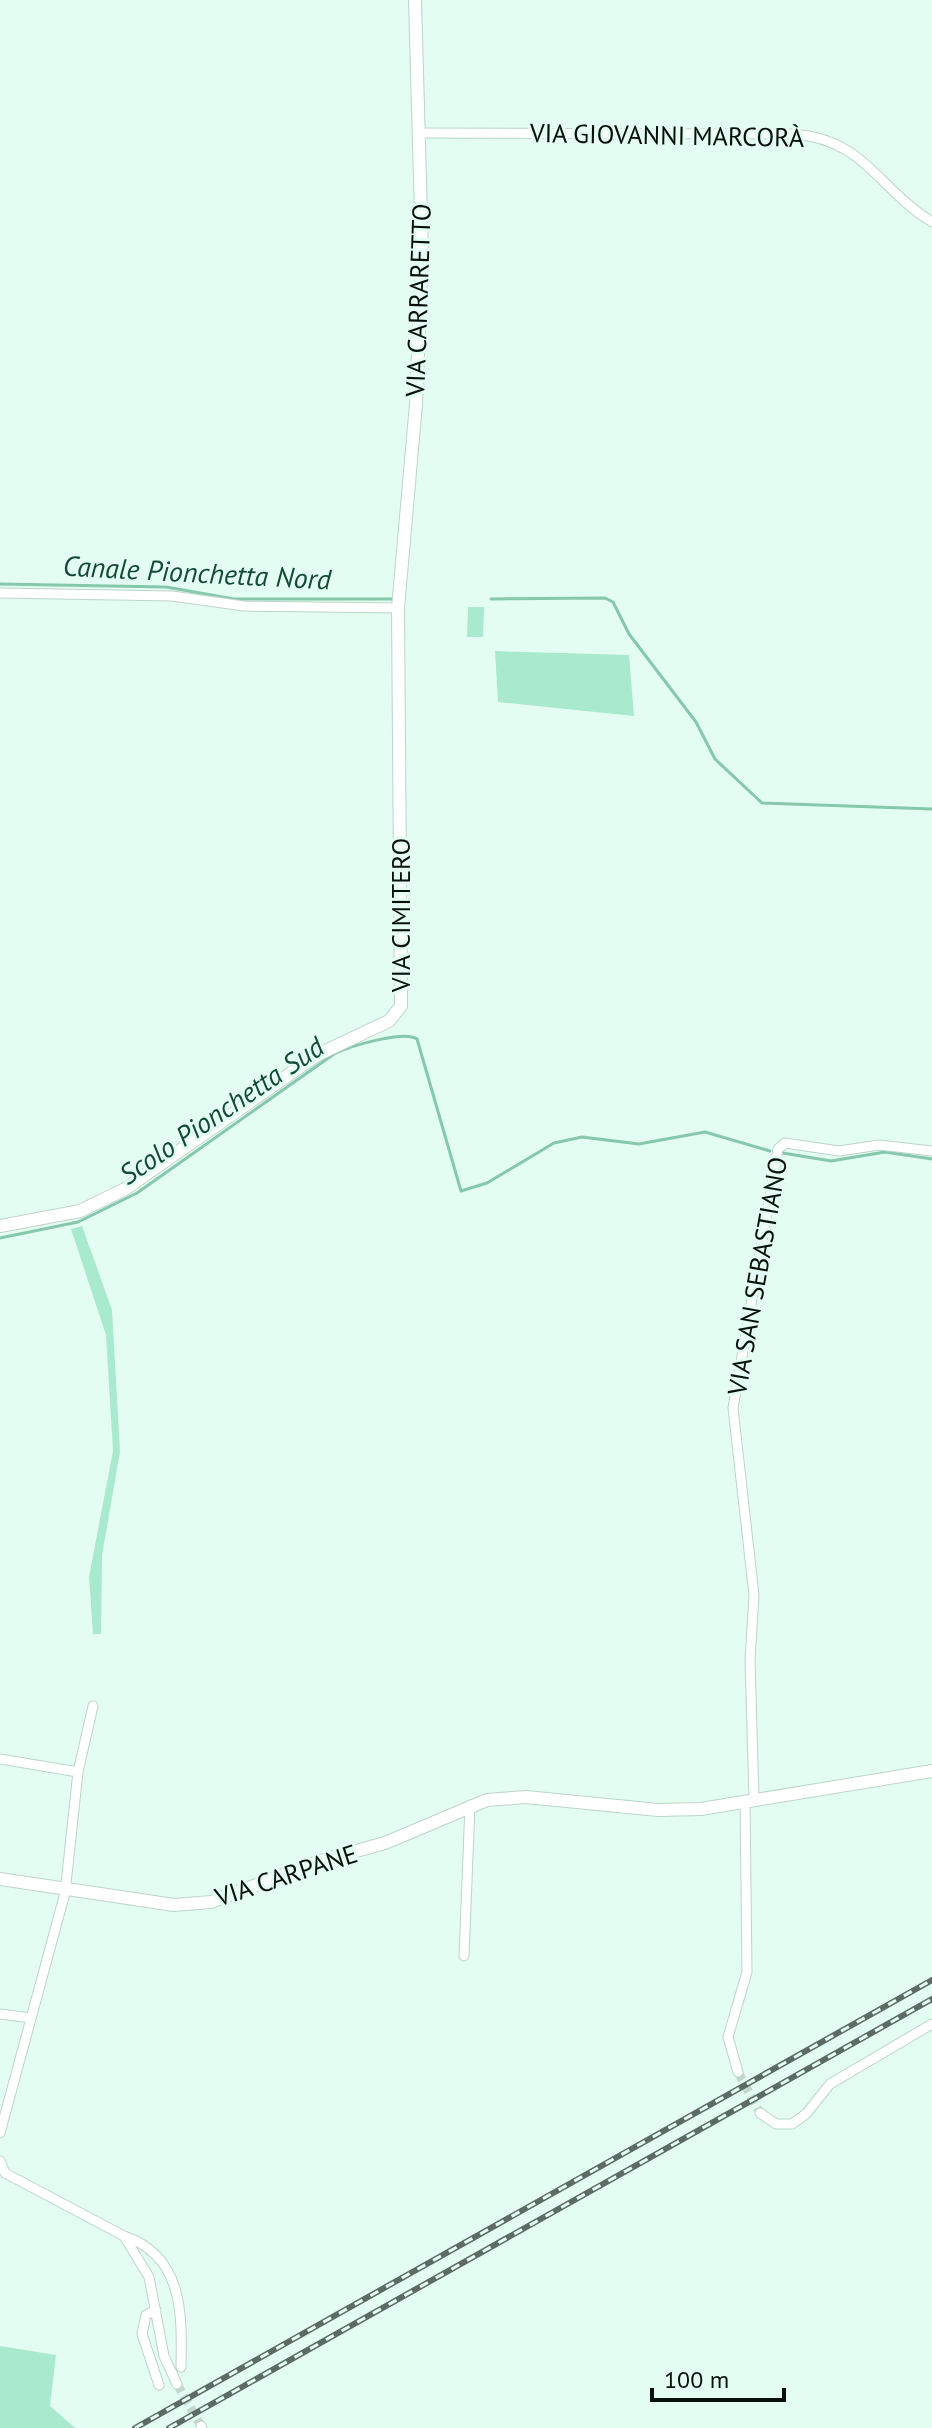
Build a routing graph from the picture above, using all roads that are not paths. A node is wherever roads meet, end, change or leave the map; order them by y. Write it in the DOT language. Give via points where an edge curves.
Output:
graph roads {
  1 [pos="415,0"];
  2 [pos="420,133"];
  3 [pos="932,222"];
  4 [pos="0,593"];
  5 [pos="399,603"];
  6 [pos="932,1151"];
  7 [pos="0,1226"];
  8 [pos="93,1706"];
  9 [pos="0,1759"];
  10 [pos="932,1771"];
  11 [pos="78,1772"];
  12 [pos="750,1800"];
  13 [pos="470,1805"];
  14 [pos="0,1879"];
  15 [pos="65,1888"];
  16 [pos="464,1956"];
  17 [pos="0,2014"];
  18 [pos="31,2018"];
  19 [pos="932,2024"];
  20 [pos="738,2072"];
  21 [pos="760,2113"];
  22 [pos="0,2133"];
  23 [pos="0,2161"];
  24 [pos="124,2236"];
  25 [pos="150,2251"];
  26 [pos="160,2261"];
  27 [pos="142,2262"];
  28 [pos="156,2310"];
  29 [pos="181,2367"];
  30 [pos="177,2384"];
  31 [pos="159,2385"];
  1 -- 2 [label="street, VIA CARRARETTO"];
  2 -- 3 [label="street, VIA GIOVANNI MARCORÀ" via="826,138 860,159"];
  2 -- 5 [label="street, VIA CARRARETTO" via="421,299"];
  4 -- 5 [label="street" via="172,596 244,606"];
  5 -- 7 [label="street, VIA CIMITERO" via="403,988 397,1012 389,1021 317,1055 125,1189 80,1211"];
  6 -- 12 [label="street, VIA SAN SEBASTIANO" via="879,1145 839,1151 785,1143 778,1149 733,1408 754,1595"];
  8 -- 11 [label="street"];
  9 -- 11 [label="street"];
  10 -- 12 [label="street, VIA CARPANE"];
  11 -- 15 [label="street"];
  12 -- 13 [label="street, VIA CARPANE" via="658,1810 526,1797"];
  12 -- 20 [label="street, VIA SAN SEBASTIANO" via="747,1972 728,2037"];
  13 -- 15 [label="street, VIA CARPANE" via="385,1843 211,1902 174,1905"];
  13 -- 16 [label="street"];
  14 -- 15 [label="street, VIA CARPANE"];
  15 -- 18 [label="street"];
  17 -- 18 [label="street"];
  18 -- 22 [label="street"];
  19 -- 21 [label="street" via="830,2084 800,2120 785,2126"];
  23 -- 24 [label="street" via="5,2173"];
  24 -- 25 [label="street"];
  24 -- 27 [label="street"];
  25 -- 26 [label="street"];
  25 -- 27 [label="street"];
  26 -- 27 [label="street"];
  26 -- 29 [label="street" via="179,2293"];
  27 -- 28 [label="street"];
  28 -- 30 [label="street" via="164,2356"];
  28 -- 31 [label="street" via="146,2315 142,2334"];
}
